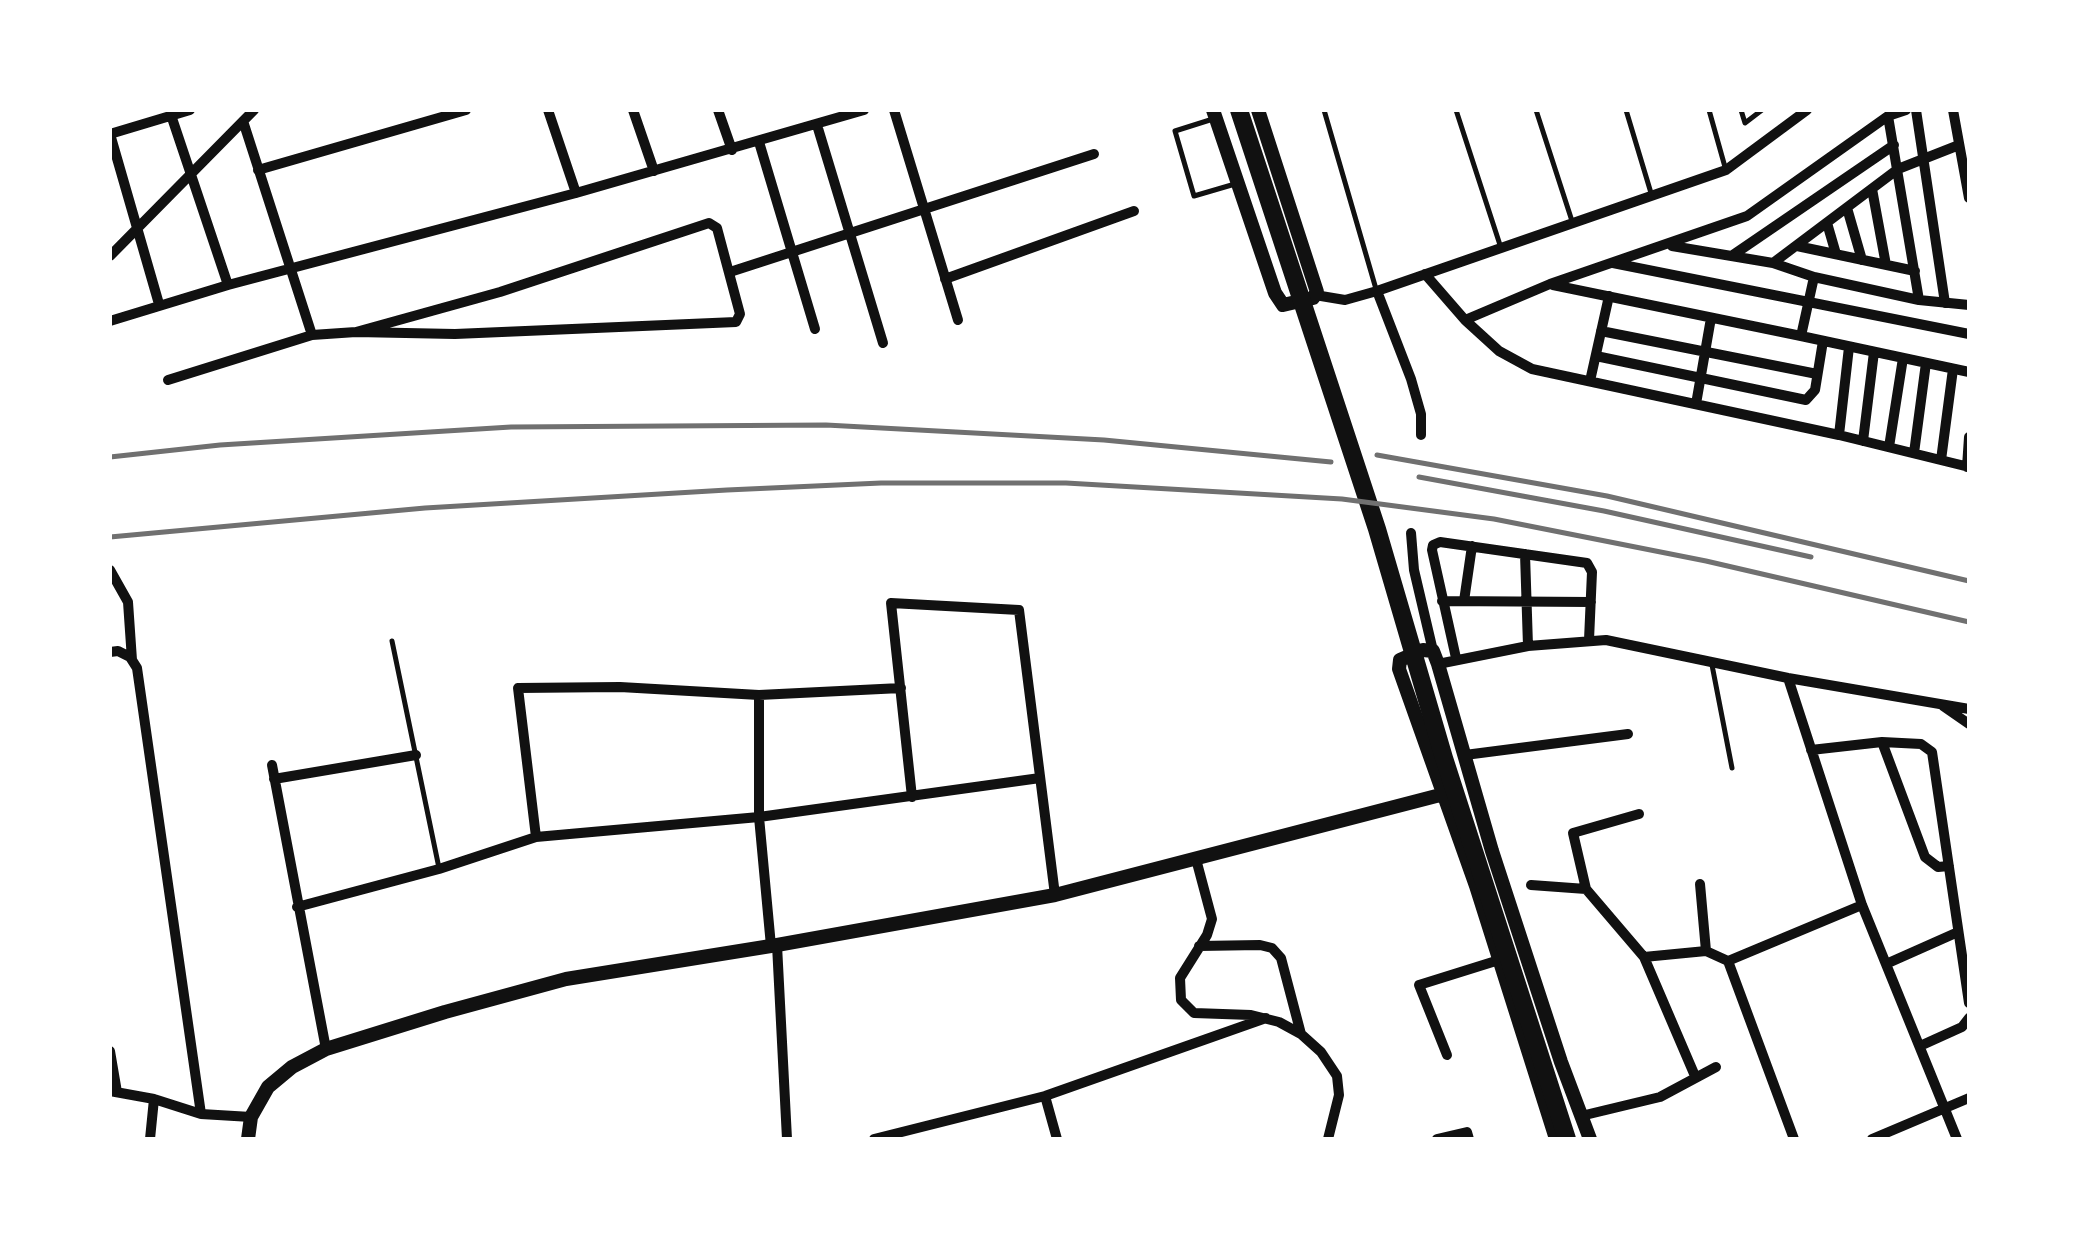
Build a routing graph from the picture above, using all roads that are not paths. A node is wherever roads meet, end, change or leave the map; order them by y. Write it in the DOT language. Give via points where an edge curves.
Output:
graph roads {
  1 [pos="190,110"];
  2 [pos="254,110"];
  3 [pos="466,110"];
  4 [pos="548,110"];
  5 [pos="632,110"];
  6 [pos="718,110"];
  7 [pos="864,110"];
  8 [pos="894,110"];
  9 [pos="1240,110"];
  10 [pos="1258,110"];
  11 [pos="1324,110"];
  12 [pos="1456,110"];
  13 [pos="1536,110"];
  14 [pos="1626,110"];
  15 [pos="1709,110"];
  16 [pos="1741,110"];
  17 [pos="1762,110"];
  18 [pos="1807,110"];
  19 [pos="1906,110"];
  20 [pos="1916,110"];
  21 [pos="1954,110"];
  22 [pos="1214,114"];
  23 [pos="171,115"];
  24 [pos="1888,116"];
  25 [pos="823,119"];
  26 [pos="242,121"];
  27 [pos="110,134"];
  28 [pos="759,142"];
  29 [pos="1894,145"];
  30 [pos="1959,145"];
  31 [pos="732,150"];
  32 [pos="1094,154"];
  33 [pos="1924,161"];
  34 [pos="1898,169"];
  35 [pos="258,170"];
  36 [pos="1726,170"];
  37 [pos="654,172"];
  38 [pos="191,174"];
  39 [pos="1238,183"];
  40 [pos="1872,189"];
  41 [pos="576,193"];
  42 [pos="1969,195"];
  43 [pos="1652,196"];
  44 [pos="923,208"];
  45 [pos="1847,208"];
  46 [pos="1134,211"];
  47 [pos="1573,223"];
  48 [pos="1827,223"];
  49 [pos="138,228"];
  50 [pos="848,232"];
  51 [pos="1666,245"];
  52 [pos="1797,246"];
  53 [pos="1501,248"];
  54 [pos="792,251"];
  55 [pos="1836,254"];
  56 [pos="110,256"];
  57 [pos="1732,256"];
  58 [pos="1862,260"];
  59 [pos="1612,262"];
  60 [pos="1774,264"];
  61 [pos="1886,265"];
  62 [pos="290,270"];
  63 [pos="730,272"];
  64 [pos="1915,272"];
  65 [pos="1425,274"];
  66 [pos="1814,277"];
  67 [pos="945,279"];
  68 [pos="1550,284"];
  69 [pos="228,285"];
  70 [pos="1377,290"];
  71 [pos="1315,295"];
  72 [pos="1609,296"];
  73 [pos="1919,300"];
  74 [pos="1809,301"];
  75 [pos="158,304"];
  76 [pos="1945,304"];
  77 [pos="1969,306"];
  78 [pos="1711,318"];
  79 [pos="958,320"];
  80 [pos="1464,320"];
  81 [pos="110,321"];
  82 [pos="816,329"];
  83 [pos="1602,331"];
  84 [pos="356,332"];
  85 [pos="1969,334"];
  86 [pos="312,335"];
  87 [pos="1801,336"];
  88 [pos="1823,341"];
  89 [pos="883,343"];
  90 [pos="1849,346"];
  91 [pos="1705,352"];
  92 [pos="1874,352"];
  93 [pos="1596,356"];
  94 [pos="1903,358"];
  95 [pos="1926,363"];
  96 [pos="1953,369"];
  97 [pos="1969,372"];
  98 [pos="1817,374"];
  99 [pos="1700,378"];
  100 [pos="168,380"];
  101 [pos="1590,382"];
  102 [pos="1696,404"];
  103 [pos="1421,435"];
  104 [pos="1839,435"];
  105 [pos="1969,437"];
  106 [pos="1864,441"];
  107 [pos="1889,447"];
  108 [pos="1914,454"];
  109 [pos="1941,460"];
  110 [pos="1968,467"];
  111 [pos="1411,533"];
  112 [pos="1472,546"];
  113 [pos="1524,554"];
  114 [pos="110,570"];
  115 [pos="1442,601"];
  116 [pos="1464,601"];
  117 [pos="1526,601"];
  118 [pos="1591,602"];
  119 [pos="1590,640"];
  120 [pos="392,641"];
  121 [pos="1528,646"];
  122 [pos="110,652"];
  123 [pos="1435,657"];
  124 [pos="1456,658"];
  125 [pos="132,660"];
  126 [pos="1711,662"];
  127 [pos="1788,678"];
  128 [pos="901,688"];
  129 [pos="759,695"];
  130 [pos="1943,705"];
  131 [pos="1969,709"];
  132 [pos="1969,724"];
  133 [pos="1628,734"];
  134 [pos="1882,742"];
  135 [pos="1811,750"];
  136 [pos="416,754"];
  137 [pos="1464,756"];
  138 [pos="272,765"];
  139 [pos="1732,768"];
  140 [pos="1040,778"];
  141 [pos="274,779"];
  142 [pos="1444,794"];
  143 [pos="912,797"];
  144 [pos="1639,814"];
  145 [pos="760,817"];
  146 [pos="536,836"];
  147 [pos="1196,859"];
  148 [pos="1949,866"];
  149 [pos="439,868"];
  150 [pos="1700,884"];
  151 [pos="1531,885"];
  152 [pos="1586,888"];
  153 [pos="1055,894"];
  154 [pos="1862,905"];
  155 [pos="297,907"];
  156 [pos="1958,932"];
  157 [pos="774,946"];
  158 [pos="1199,946"];
  159 [pos="1706,950"];
  160 [pos="1644,957"];
  161 [pos="1499,960"];
  162 [pos="1728,961"];
  163 [pos="1886,964"];
  164 [pos="1969,1003"];
  165 [pos="1266,1018"];
  166 [pos="1969,1018"];
  167 [pos="1301,1034"];
  168 [pos="1920,1046"];
  169 [pos="326,1049"];
  170 [pos="110,1052"];
  171 [pos="1446,1055"];
  172 [pos="1716,1067"];
  173 [pos="1695,1076"];
  174 [pos="113,1092"];
  175 [pos="1045,1096"];
  176 [pos="1969,1098"];
  177 [pos="154,1099"];
  178 [pos="1945,1108"];
  179 [pos="202,1114"];
  180 [pos="1582,1116"];
  181 [pos="251,1117"];
  182 [pos="150,1139"];
  183 [pos="248,1139"];
  184 [pos="787,1139"];
  185 [pos="874,1139"];
  186 [pos="1057,1139"];
  187 [pos="1328,1139"];
  188 [pos="1438,1139"];
  189 [pos="1469,1139"];
  190 [pos="1556,1139"];
  191 [pos="1567,1139"];
  192 [pos="1590,1139"];
  193 [pos="1794,1139"];
  194 [pos="1873,1139"];
  195 [pos="1957,1139"];
  1 -- 23 [label="street"];
  2 -- 26 [label="street"];
  3 -- 35 [label="street"];
  4 -- 41 [label="street"];
  5 -- 37 [label="street"];
  6 -- 31 [label="street"];
  7 -- 25 [label="street"];
  8 -- 44 [label="street"];
  9 -- 191 [label="main road"];
  10 -- 71 [label="street"];
  11 -- 70 [label="lane"];
  12 -- 53 [label="lane"];
  13 -- 47 [label="lane"];
  14 -- 43 [label="lane"];
  15 -- 36 [label="lane"];
  16 -- 17 [label="lane" via="1745,122"];
  18 -- 36 [label="street"];
  19 -- 24 [label="street"];
  20 -- 33 [label="street"];
  21 -- 30 [label="street"];
  22 -- 39 [label="street"];
  22 -- 39 [label="lane" via="1175,132 1194,196"];
  23 -- 27 [label="street"];
  23 -- 38 [label="street"];
  24 -- 29 [label="street"];
  24 -- 51 [label="street" via="1747,216"];
  25 -- 28 [label="street"];
  25 -- 50 [label="street"];
  26 -- 35 [label="street"];
  26 -- 38 [label="street"];
  27 -- 49 [label="street"];
  28 -- 31 [label="street"];
  28 -- 54 [label="street"];
  29 -- 34 [label="street"];
  29 -- 57 [label="street"];
  30 -- 33 [label="street"];
  30 -- 42 [label="street"];
  31 -- 37 [label="street"];
  32 -- 44 [label="street"];
  33 -- 34 [label="street"];
  33 -- 76 [label="street"];
  34 -- 40 [label="street"];
  34 -- 64 [label="street"];
  35 -- 62 [label="street"];
  36 -- 43 [label="street"];
  37 -- 41 [label="street"];
  38 -- 49 [label="street"];
  38 -- 69 [label="street"];
  39 -- 71 [label="street" via="1278,301"];
  40 -- 45 [label="street"];
  40 -- 61 [label="street"];
  41 -- 62 [label="street"];
  43 -- 47 [label="street"];
  44 -- 50 [label="street"];
  44 -- 67 [label="street"];
  45 -- 48 [label="street"];
  45 -- 58 [label="street"];
  46 -- 67 [label="street"];
  47 -- 53 [label="street"];
  48 -- 52 [label="street"];
  48 -- 55 [label="street"];
  49 -- 56 [label="street"];
  49 -- 75 [label="street"];
  50 -- 54 [label="street"];
  50 -- 89 [label="street"];
  51 -- 57 [label="street"];
  51 -- 59 [label="street"];
  52 -- 55 [label="street"];
  52 -- 60 [label="street"];
  53 -- 65 [label="street"];
  54 -- 63 [label="street"];
  54 -- 82 [label="street"];
  55 -- 58 [label="street"];
  57 -- 60 [label="street"];
  58 -- 61 [label="street"];
  59 -- 68 [label="street"];
  59 -- 74 [label="street"];
  60 -- 66 [label="street"];
  61 -- 64 [label="street"];
  62 -- 69 [label="street"];
  62 -- 86 [label="street"];
  63 -- 84 [label="street" via="717,228 709,223"];
  63 -- 84 [label="street" via="736,322"];
  64 -- 73 [label="street"];
  65 -- 70 [label="street"];
  65 -- 80 [label="street"];
  66 -- 73 [label="street"];
  66 -- 74 [label="street"];
  67 -- 79 [label="street"];
  68 -- 72 [label="street"];
  68 -- 80 [label="street"];
  69 -- 75 [label="street"];
  70 -- 71 [label="street" via="1345,300"];
  70 -- 103 [label="street" via="1412,379"];
  72 -- 78 [label="street"];
  72 -- 83 [label="street"];
  73 -- 76 [label="street"];
  74 -- 85 [label="street"];
  74 -- 87 [label="street"];
  75 -- 81 [label="street"];
  76 -- 77 [label="street"];
  78 -- 87 [label="street"];
  78 -- 91 [label="street"];
  80 -- 101 [label="street" via="1515,362"];
  83 -- 91 [label="street"];
  83 -- 93 [label="street"];
  84 -- 86 [label="street"];
  86 -- 100 [label="street"];
  87 -- 88 [label="street"];
  88 -- 90 [label="street"];
  88 -- 98 [label="street"];
  90 -- 92 [label="street"];
  90 -- 104 [label="street"];
  91 -- 98 [label="street"];
  91 -- 99 [label="street"];
  92 -- 94 [label="street"];
  92 -- 106 [label="street"];
  93 -- 99 [label="street"];
  93 -- 101 [label="street"];
  94 -- 95 [label="street"];
  94 -- 107 [label="street"];
  95 -- 96 [label="street"];
  95 -- 108 [label="street"];
  96 -- 97 [label="street"];
  96 -- 109 [label="street"];
  98 -- 99 [label="street" via="1806,400"];
  99 -- 102 [label="street"];
  101 -- 102 [label="street"];
  102 -- 104 [label="street"];
  104 -- 106 [label="street"];
  105 -- 110 [label="street"];
  106 -- 107 [label="street"];
  107 -- 108 [label="street"];
  108 -- 109 [label="street"];
  109 -- 110 [label="street"];
  111 -- 123 [label="street"];
  112 -- 113 [label="street"];
  112 -- 115 [label="street" via="1433,546"];
  112 -- 116 [label="street"];
  113 -- 117 [label="street"];
  113 -- 118 [label="street" via="1587,564"];
  114 -- 125 [label="street" via="128,602"];
  115 -- 116 [label="street"];
  115 -- 124 [label="street"];
  116 -- 117 [label="street"];
  117 -- 118 [label="street"];
  117 -- 121 [label="street"];
  118 -- 119 [label="street"];
  119 -- 121 [label="street"];
  119 -- 126 [label="street"];
  120 -- 136 [label="lane"];
  121 -- 124 [label="street"];
  122 -- 125 [label="street"];
  123 -- 124 [label="street"];
  123 -- 137 [label="street"];
  123 -- 142 [label="street" via="1423,650 1400,660 1398,669"];
  125 -- 179 [label="street"];
  126 -- 127 [label="street"];
  126 -- 139 [label="lane"];
  127 -- 130 [label="street"];
  127 -- 135 [label="street"];
  128 -- 129 [label="street"];
  128 -- 140 [label="street" via="891,603 1020,610"];
  128 -- 143 [label="street"];
  129 -- 145 [label="street"];
  129 -- 146 [label="street" via="518,688"];
  130 -- 131 [label="street"];
  130 -- 132 [label="street"];
  133 -- 137 [label="street"];
  134 -- 135 [label="street"];
  134 -- 148 [label="street" via="1925,857 1938,868"];
  134 -- 148 [label="street" via="1921,744 1932,752"];
  135 -- 154 [label="street"];
  136 -- 141 [label="street"];
  136 -- 149 [label="lane"];
  137 -- 180 [label="street"];
  138 -- 141 [label="street"];
  140 -- 143 [label="street"];
  140 -- 153 [label="street"];
  141 -- 155 [label="street"];
  142 -- 147 [label="street"];
  142 -- 161 [label="street"];
  143 -- 145 [label="street"];
  144 -- 152 [label="street" via="1573,833"];
  145 -- 146 [label="street"];
  145 -- 157 [label="street"];
  146 -- 149 [label="street"];
  147 -- 153 [label="street"];
  147 -- 158 [label="street" via="1212,918"];
  148 -- 156 [label="street"];
  149 -- 155 [label="street"];
  150 -- 159 [label="street"];
  151 -- 152 [label="street"];
  152 -- 160 [label="street"];
  153 -- 157 [label="street"];
  154 -- 162 [label="street"];
  154 -- 163 [label="street"];
  155 -- 169 [label="street"];
  156 -- 163 [label="street"];
  156 -- 164 [label="street"];
  157 -- 169 [label="street" via="566,979"];
  157 -- 184 [label="street"];
  158 -- 165 [label="street" via="1180,978 1180,1000 1194,1013"];
  158 -- 167 [label="street" via="1272,948 1281,958"];
  159 -- 160 [label="street"];
  159 -- 162 [label="street"];
  160 -- 173 [label="street"];
  161 -- 171 [label="street" via="1419,985"];
  161 -- 190 [label="street"];
  162 -- 193 [label="street"];
  163 -- 168 [label="street"];
  165 -- 167 [label="street"];
  165 -- 175 [label="street"];
  166 -- 168 [label="street"];
  167 -- 187 [label="street" via="1337,1076"];
  168 -- 178 [label="street"];
  169 -- 181 [label="street" via="268,1087"];
  170 -- 174 [label="street"];
  172 -- 173 [label="street"];
  173 -- 180 [label="street" via="1660,1097"];
  174 -- 177 [label="street"];
  175 -- 185 [label="street"];
  175 -- 186 [label="street"];
  176 -- 178 [label="street"];
  177 -- 179 [label="street"];
  177 -- 182 [label="street"];
  178 -- 194 [label="street"];
  178 -- 195 [label="street"];
  179 -- 181 [label="street"];
  180 -- 192 [label="street"];
  181 -- 183 [label="street"];
  188 -- 189 [label="street" via="1466,1132"];
}
